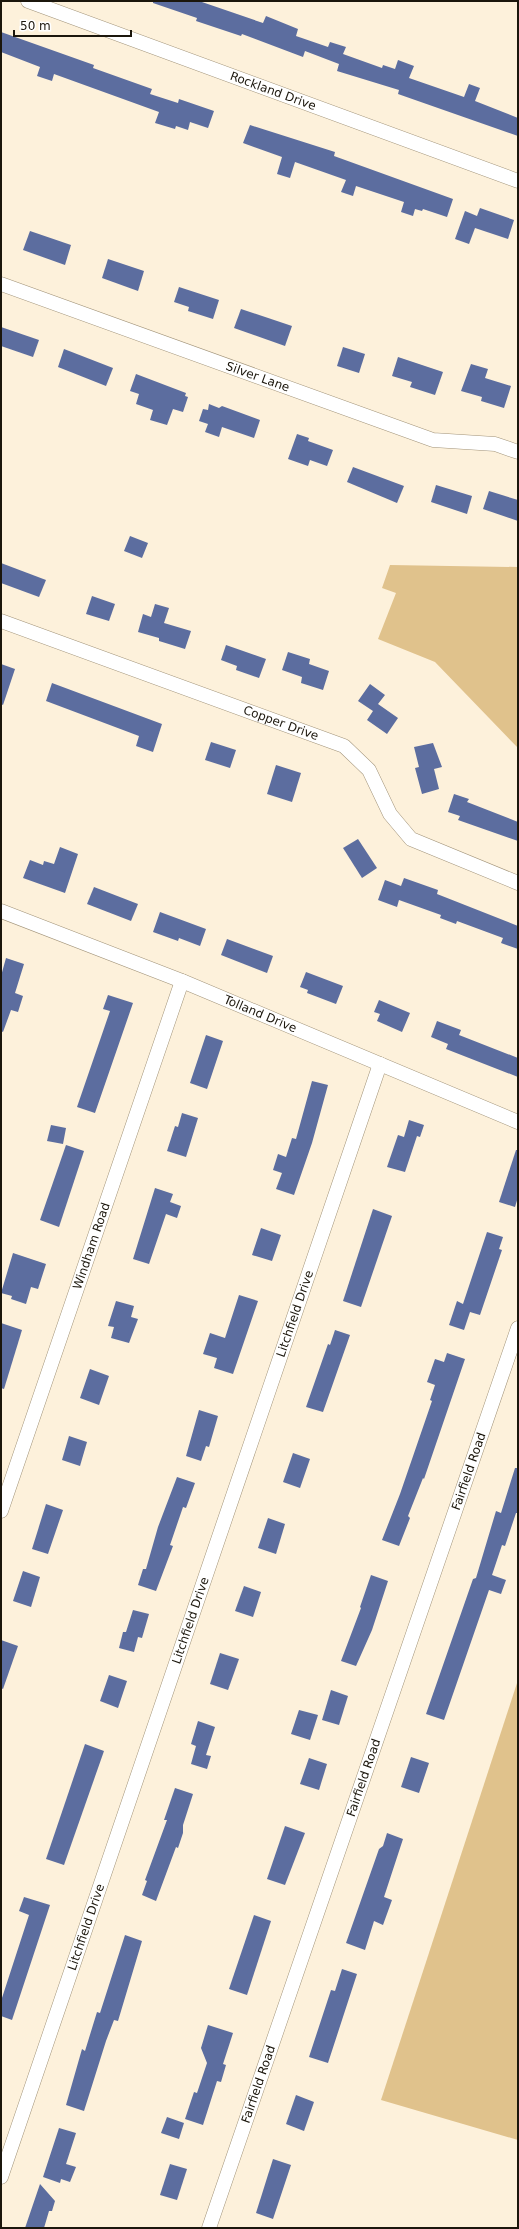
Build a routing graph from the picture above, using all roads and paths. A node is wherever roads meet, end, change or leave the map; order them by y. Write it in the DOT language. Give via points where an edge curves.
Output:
graph roads {
  1 [pos="28,1"];
  2 [pos="518,181"];
  3 [pos="1,284"];
  4 [pos="518,452"];
  5 [pos="1,621"];
  6 [pos="518,883"];
  7 [pos="1,911"];
  8 [pos="182,981"];
  9 [pos="380,1064"];
  10 [pos="518,1122"];
  11 [pos="518,1328"];
  12 [pos="1,1511"];
  13 [pos="1,2177"];
  14 [pos="209,2228"];
  1 -- 2 [label="street, Rockland Drive"];
  3 -- 4 [label="street, Silver Lane" via="433,440 495,444"];
  5 -- 6 [label="street, Copper Drive" via="344,746 369,770 390,814 411,839"];
  7 -- 8 [label="street, Tolland Drive"];
  8 -- 9 [label="street, Tolland Drive"];
  8 -- 12 [label="street, Windham Road"];
  9 -- 10 [label="street, Tolland Drive"];
  9 -- 13 [label="street, Litchfield Drive"];
  11 -- 14 [label="street, Fairfield Road"];
}
